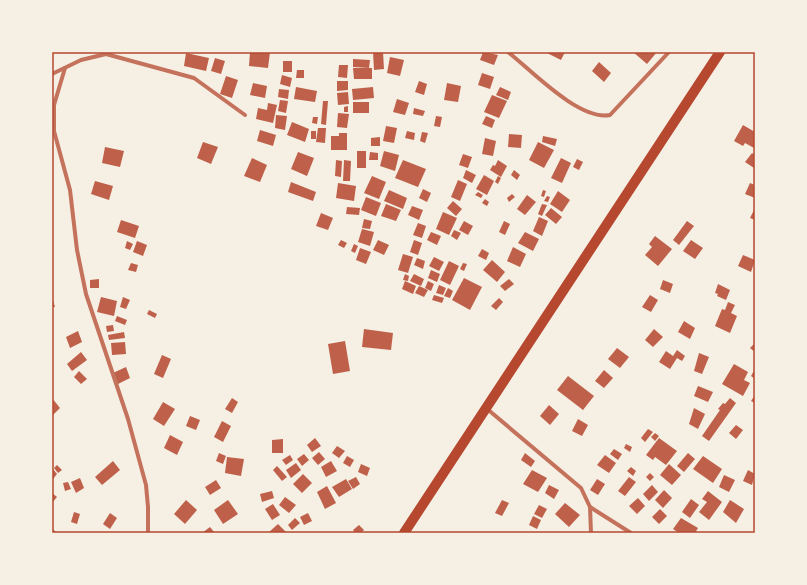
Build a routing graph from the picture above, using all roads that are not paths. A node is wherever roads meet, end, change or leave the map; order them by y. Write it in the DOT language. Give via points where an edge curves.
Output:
graph roads {
  1 [pos="508,52"];
  2 [pos="670,52"];
  3 [pos="720,52"];
  4 [pos="65,68"];
  5 [pos="52,74"];
  6 [pos="245,115"];
  7 [pos="486,408"];
  8 [pos="590,507"];
  9 [pos="52,531"];
  10 [pos="54,533"];
  11 [pos="148,533"];
  12 [pos="404,533"];
  13 [pos="591,533"];
  14 [pos="631,533"];
  1 -- 2 [label="street" via="564,98 602,117 610,115"];
  3 -- 7 [label="main road"];
  4 -- 5 [label="street"];
  4 -- 6 [label="street" via="81,60 106,54 194,78"];
  4 -- 11 [label="street" via="54,105 54,131 70,190 77,250 86,294 128,419 146,485"];
  7 -- 8 [label="street" via="572,479 581,488"];
  7 -- 12 [label="main road"];
  8 -- 13 [label="street"];
  8 -- 14 [label="street"];
  9 -- 10 [label="street"];
}
